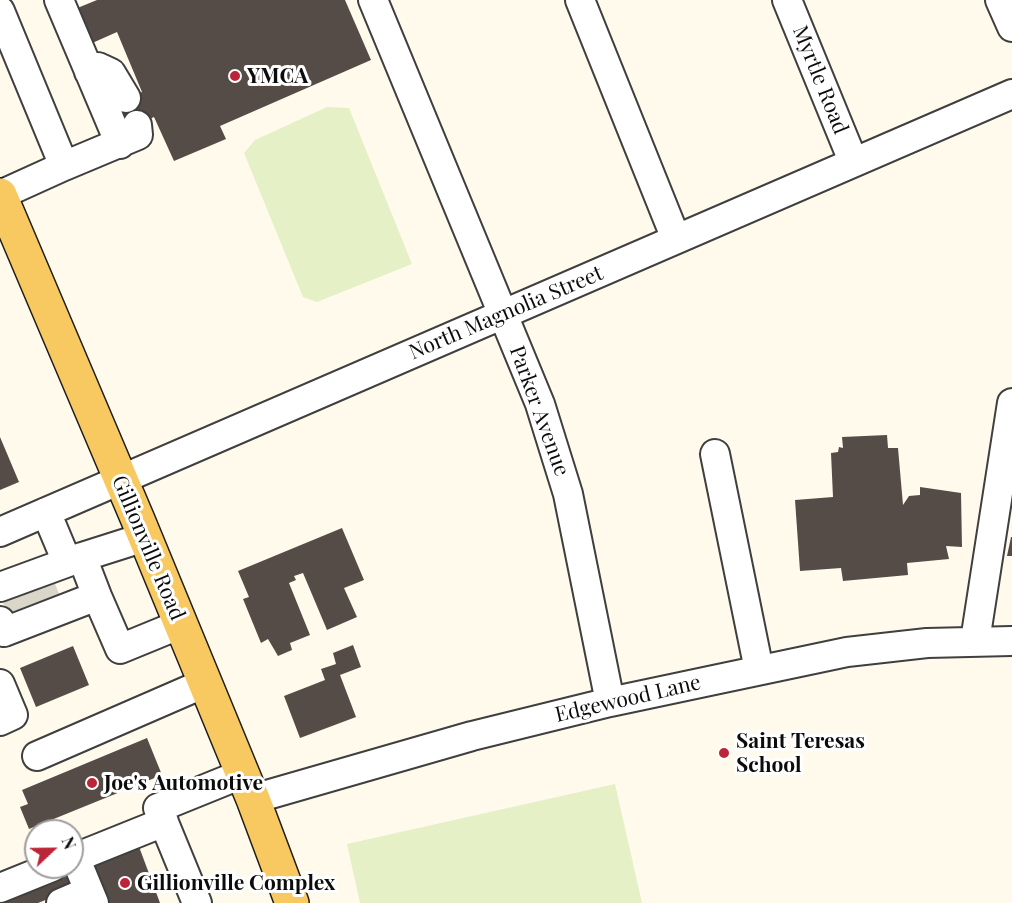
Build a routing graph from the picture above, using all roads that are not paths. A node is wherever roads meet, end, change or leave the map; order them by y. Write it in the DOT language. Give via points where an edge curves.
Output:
graph roads {
  1 [pos="59,0"];
  2 [pos="373,0"];
  3 [pos="580,0"];
  4 [pos="787,0"];
  5 [pos="1000,0"];
  6 [pos="0,11"];
  7 [pos="1012,27"];
  8 [pos="89,72"];
  9 [pos="1012,94"];
  10 [pos="126,98"];
  11 [pos="853,161"];
  12 [pos="64,166"];
  13 [pos="0,195"];
  14 [pos="676,239"];
  15 [pos="502,315"];
  16 [pos="1012,403"];
  17 [pos="715,454"];
  18 [pos="119,480"];
  19 [pos="46,512"];
  20 [pos="0,531"];
  21 [pos="145,537"];
  22 [pos="74,560"];
  23 [pos="97,596"];
  24 [pos="24,598"];
  25 [pos="181,624"];
  26 [pos="975,640"];
  27 [pos="1012,641"];
  28 [pos="759,670"];
  29 [pos="205,683"];
  30 [pos="0,684"];
  31 [pos="610,702"];
  32 [pos="0,722"];
  33 [pos="37,756"];
  34 [pos="247,787"];
  35 [pos="164,822"];
  36 [pos="84,854"];
  37 [pos="24,878"];
  38 [pos="79,879"];
  39 [pos="0,888"];
  40 [pos="92,897"];
  41 [pos="61,903"];
  42 [pos="197,903"];
  43 [pos="292,903"];
  1 -- 8 [label="street"];
  2 -- 15 [label="street, Parker Avenue"];
  3 -- 14 [label="street"];
  4 -- 11 [label="street, Myrtle Road"];
  5 -- 7 [label="street"];
  6 -- 12 [label="street"];
  8 -- 10 [label="street" via="98,68 111,73"];
  8 -- 12 [label="street" via="128,135"];
  9 -- 11 [label="street, North Magnolia Street"];
  11 -- 14 [label="street, North Magnolia Street"];
  12 -- 13 [label="street"];
  13 -- 18 [label="main road, Gillionville Road"];
  14 -- 15 [label="street, North Magnolia Street"];
  15 -- 18 [label="street, North Magnolia Street"];
  15 -- 31 [label="street, Parker Avenue" via="540,404 559,462"];
  16 -- 26 [label="street"];
  17 -- 28 [label="street"];
  18 -- 19 [label="street, North Magnolia Street"];
  18 -- 21 [label="main road, Gillionville Road"];
  19 -- 20 [label="street, North Magnolia Street"];
  19 -- 22 [label="street"];
  21 -- 22 [label="street"];
  21 -- 25 [label="main road, Gillionville Road"];
  22 -- 23 [label="street"];
  22 -- 24 [label="street"];
  23 -- 24 [label="street"];
  23 -- 25 [label="street" via="120,649"];
  25 -- 29 [label="main road, Gillionville Road"];
  26 -- 27 [label="street, Edgewood Lane"];
  26 -- 28 [label="street, Edgewood Lane" via="847,652"];
  28 -- 31 [label="street, Edgewood Lane"];
  29 -- 33 [label="street"];
  29 -- 34 [label="main road, Gillionville Road"];
  30 -- 32 [label="street" via="13,716"];
  31 -- 34 [label="street, Edgewood Lane"];
  34 -- 35 [label="street, Edgewood Lane" via="158,808"];
  34 -- 43 [label="main road, Gillionville Road"];
  35 -- 36 [label="street"];
  35 -- 42 [label="street"];
  37 -- 39 [label="street"];
  38 -- 40 [label="street"];
  40 -- 41 [label="street"];
}
